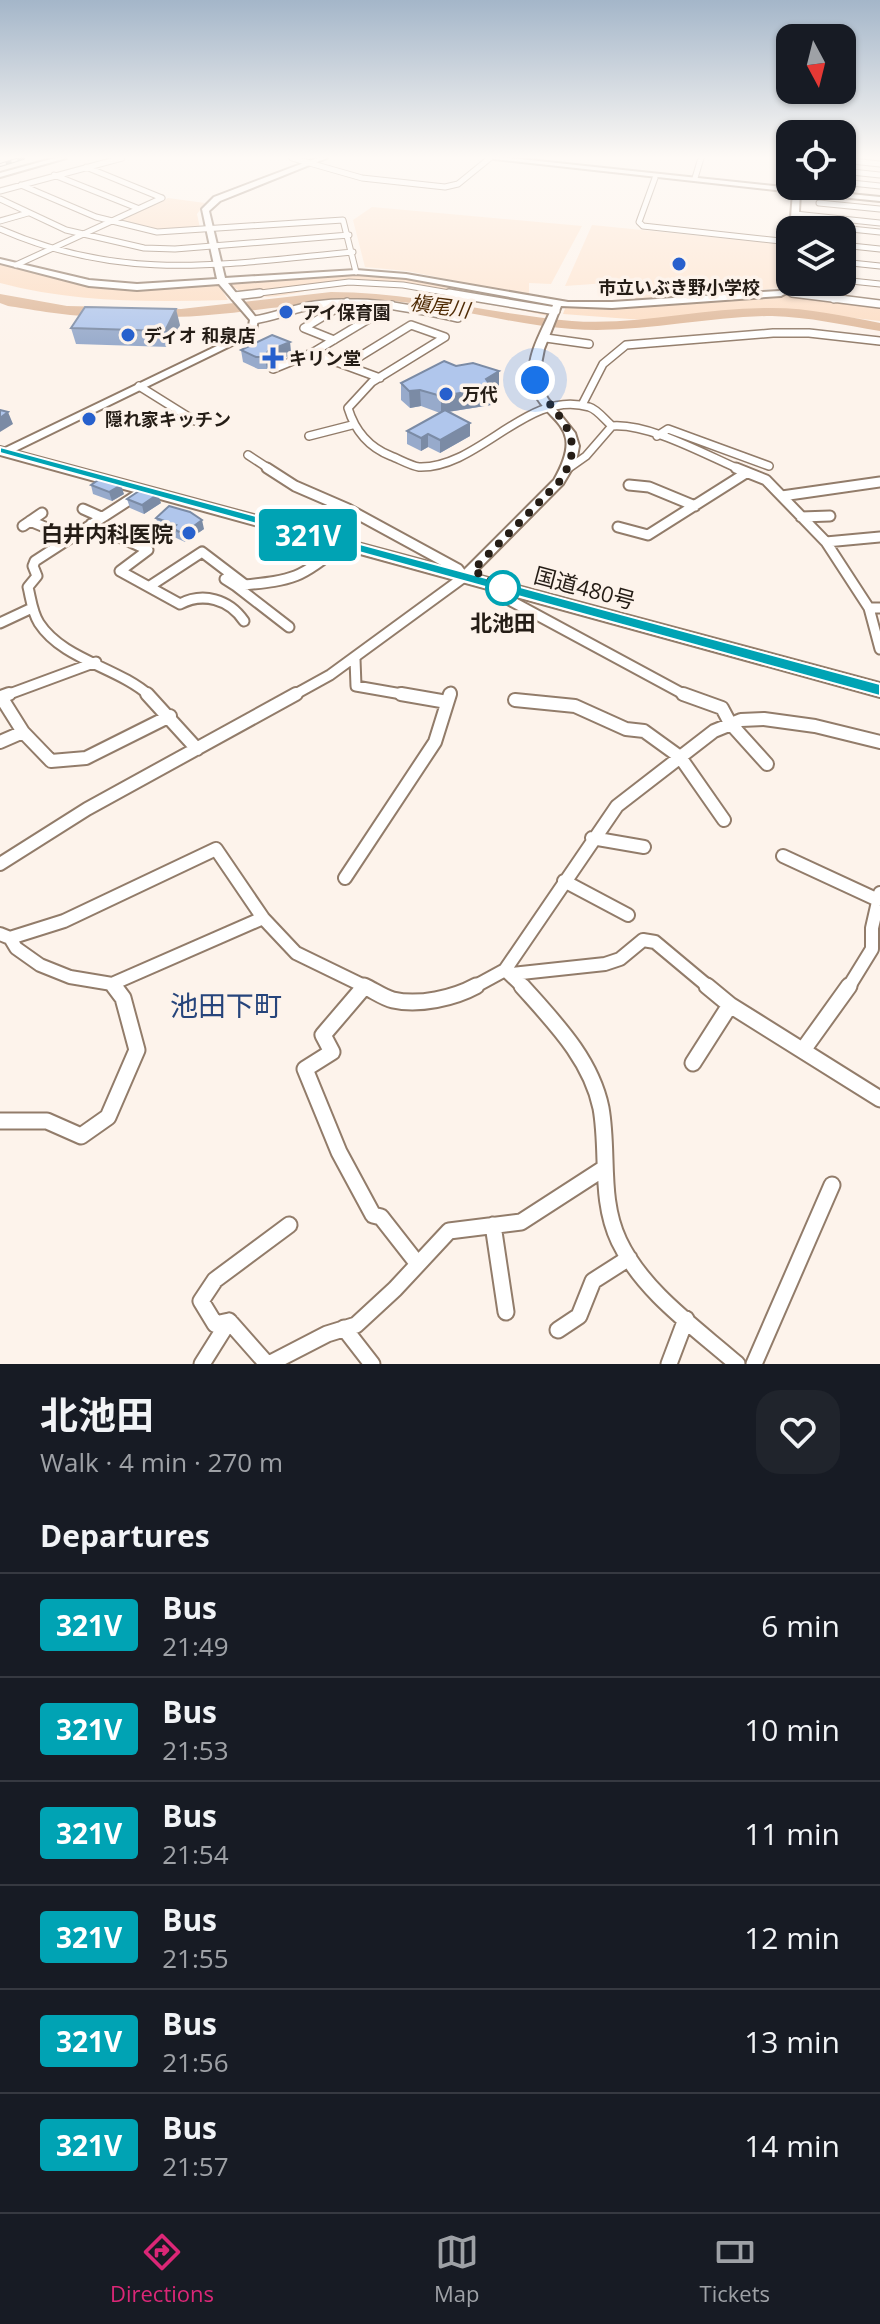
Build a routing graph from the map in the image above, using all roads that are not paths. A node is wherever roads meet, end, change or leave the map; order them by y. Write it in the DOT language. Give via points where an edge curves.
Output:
graph roads {
  1 [pos="47,222"];
  2 [pos="109,222"];
  3 [pos="113,222"];
  4 [pos="207,222"];
  5 [pos="321,222"];
  6 [pos="344,222"];
  7 [pos="639,222"];
  8 [pos="856,223"];
  9 [pos="880,223"];
  10 [pos="0,229"];
  11 [pos="208,230"];
  12 [pos="856,230"];
  13 [pos="880,232"];
  14 [pos="83,234"];
  15 [pos="349,235"];
  16 [pos="776,240"];
  17 [pos="212,246"];
  18 [pos="856,246"];
  19 [pos="51,249"];
  20 [pos="880,249"];
  21 [pos="353,252"];
  22 [pos="0,261"];
  23 [pos="216,263"];
  24 [pos="856,263"];
  25 [pos="16,265"];
  26 [pos="880,266"];
  27 [pos="356,272"];
  28 [pos="856,281"];
  29 [pos="222,282"];
  30 [pos="880,284"];
  31 [pos="776,293"];
  32 [pos="813,296"];
  33 [pos="834,296"];
  34 [pos="235,297"];
  35 [pos="834,299"];
  36 [pos="348,302"];
  37 [pos="880,304"];
  38 [pos="392,305"];
  39 [pos="557,309"];
  40 [pos="458,318"];
  41 [pos="253,319"];
  42 [pos="546,336"];
  43 [pos="334,340"];
  44 [pos="880,341"];
  45 [pos="585,345"];
  46 [pos="312,353"];
  47 [pos="346,365"];
  48 [pos="273,369"];
  49 [pos="380,378"];
  50 [pos="139,386"];
  51 [pos="583,403"];
  52 [pos="554,409"];
  53 [pos="195,421"];
  54 [pos="352,425"];
  55 [pos="612,426"];
  56 [pos="309,436"];
  57 [pos="657,436"];
  58 [pos="2,452"];
  59 [pos="248,455"];
  60 [pos="773,456"];
  61 [pos="769,466"];
  62 [pos="569,468"];
  63 [pos="746,473"];
  64 [pos="759,477"];
  65 [pos="879,483"];
  66 [pos="629,485"];
  67 [pos="143,490"];
  68 [pos="782,496"];
  69 [pos="695,506"];
  70 [pos="83,509"];
  71 [pos="42,513"];
  72 [pos="830,516"];
  73 [pos="101,517"];
  74 [pos="801,517"];
  75 [pos="91,524"];
  76 [pos="618,527"];
  77 [pos="880,537"];
  78 [pos="71,538"];
  79 [pos="826,542"];
  80 [pos="342,544"];
  81 [pos="464,577"];
  82 [pos="225,579"];
  83 [pos="240,585"];
  84 [pos="150,586"];
  85 [pos="497,586"];
  86 [pos="32,608"];
  87 [pos="875,608"];
  88 [pos="244,621"];
  89 [pos="0,623"];
  90 [pos="289,627"];
  91 [pos="880,649"];
  92 [pos="355,659"];
  93 [pos="96,662"];
  94 [pos="880,690"];
  95 [pos="515,700"];
  96 [pos="170,716"];
  97 [pos="730,723"];
  98 [pos="23,732"];
  99 [pos="0,742"];
  100 [pos="880,742"];
  101 [pos="197,749"];
  102 [pos="680,757"];
  103 [pos="767,764"];
  104 [pos="724,820"];
  105 [pos="592,838"];
  106 [pos="644,847"];
  107 [pos="783,856"];
  108 [pos="0,864"];
  109 [pos="345,878"];
  110 [pos="564,881"];
  111 [pos="879,897"];
  112 [pos="628,915"];
  113 [pos="263,918"];
  114 [pos="5,936"];
  115 [pos="508,972"];
  116 [pos="112,984"];
  117 [pos="364,987"];
  118 [pos="730,1005"];
  119 [pos="803,1050"];
  120 [pos="693,1063"];
  121 [pos="880,1099"];
  122 [pos="0,1121"];
  123 [pos="603,1169"];
  124 [pos="832,1185"];
  125 [pos="289,1225"];
  126 [pos="493,1225"];
  127 [pos="629,1258"];
  128 [pos="417,1263"];
  129 [pos="506,1312"];
  130 [pos="686,1319"];
  131 [pos="229,1321"];
  132 [pos="344,1328"];
  133 [pos="558,1330"];
  134 [pos="202,1364"];
  135 [pos="268,1364"];
  136 [pos="372,1364"];
  137 [pos="669,1364"];
  138 [pos="737,1364"];
  139 [pos="754,1364"];
  1 -- 14 [label="street"];
  2 -- 14 [label="street"];
  3 -- 11 [label="street" via="157,232"];
  4 -- 11 [label="street"];
  5 -- 11 [label="street"];
  6 -- 15 [label="street"];
  7 -- 16 [label="street"];
  8 -- 9 [label="street"];
  10 -- 19 [label="street"];
  11 -- 17 [label="street"];
  12 -- 13 [label="street"];
  14 -- 17 [label="street" via="144,248"];
  14 -- 19 [label="street"];
  15 -- 17 [label="street"];
  15 -- 21 [label="street"];
  17 -- 23 [label="street"];
  18 -- 20 [label="street"];
  19 -- 23 [label="street" via="137,267"];
  19 -- 25 [label="street"];
  21 -- 23 [label="street"];
  21 -- 27 [label="street"];
  22 -- 25 [label="street"];
  23 -- 29 [label="street"];
  24 -- 26 [label="street"];
  25 -- 29 [label="street" via="116,286"];
  27 -- 29 [label="street"];
  27 -- 39 [label="street" via="406,276"];
  28 -- 30 [label="street"];
  29 -- 34 [label="street"];
  31 -- 39 [label="street"];
  32 -- 35 [label="street"];
  33 -- 35 [label="street"];
  34 -- 39 [label="street" via="349,282"];
  34 -- 41 [label="street"];
  35 -- 37 [label="street"];
  36 -- 38 [label="street"];
  36 -- 41 [label="street"];
  36 -- 43 [label="street" via="304,328"];
  38 -- 40 [label="street"];
  38 -- 43 [label="street"];
  39 -- 42 [label="street"];
  41 -- 50 [label="street" via="255,326 246,337"];
  42 -- 45 [label="street"];
  42 -- 52 [label="street" via="534,375"];
  43 -- 46 [label="street"];
  44 -- 51 [label="street" via="773,333 626,345 603,364"];
  46 -- 47 [label="street"];
  46 -- 48 [label="street"];
  47 -- 49 [label="street"];
  47 -- 49 [label="street" via="411,325 445,337"];
  49 -- 54 [label="street" via="348,408"];
  50 -- 53 [label="street"];
  50 -- 58 [label="street"];
  51 -- 52 [label="street"];
  51 -- 55 [label="street"];
  52 -- 54 [label="street" via="535,412 456,460 418,467 381,452"];
  52 -- 62 [label="street" via="572,438"];
  54 -- 56 [label="street"];
  55 -- 57 [label="street"];
  55 -- 62 [label="street"];
  57 -- 61 [label="street" via="668,429"];
  57 -- 63 [label="street"];
  58 -- 67 [label="highway, 国道480号"];
  59 -- 81 [label="street" via="295,486 458,569"];
  60 -- 61 [label="street"];
  61 -- 64 [label="street"];
  62 -- 81 [label="street"];
  63 -- 64 [label="street"];
  63 -- 69 [label="street"];
  64 -- 68 [label="street"];
  65 -- 68 [label="street"];
  66 -- 69 [label="street" via="649,487"];
  67 -- 73 [label="street"];
  67 -- 80 [label="highway, 国道480号"];
  68 -- 74 [label="street"];
  69 -- 76 [label="street" via="648,535"];
  70 -- 73 [label="street"];
  71 -- 78 [label="street" via="26,524"];
  72 -- 74 [label="street"];
  73 -- 75 [label="street"];
  74 -- 79 [label="street"];
  75 -- 78 [label="street"];
  75 -- 84 [label="street" via="148,550 120,571"];
  77 -- 79 [label="street"];
  78 -- 86 [label="street" via="35,561 37,576 28,587"];
  79 -- 87 [label="street"];
  80 -- 81 [label="highway, 国道480号"];
  80 -- 83 [label="street" via="286,585"];
  81 -- 85 [label="highway, 国道480号"];
  81 -- 92 [label="street"];
  82 -- 83 [label="street"];
  83 -- 84 [label="street" via="202,552"];
  83 -- 90 [label="street" via="266,617"];
  84 -- 88 [label="street" via="175,606 204,593"];
  85 -- 94 [label="highway, 国道480号"];
  85 -- 97 [label="street" via="499,594 516,605 676,694 722,708"];
  86 -- 89 [label="street"];
  86 -- 93 [label="street" via="50,634"];
  87 -- 91 [label="street"];
  92 -- 101 [label="street"];
  92 -- 109 [label="street" via="356,686 449,697 435,742"];
  93 -- 96 [label="street" via="129,679"];
  93 -- 98 [label="street" via="1,697"];
  95 -- 102 [label="street" via="586,709 626,729 644,731"];
  96 -- 98 [label="street" via="86,758 51,761"];
  96 -- 101 [label="street"];
  97 -- 100 [label="street" via="751,719 804,725"];
  97 -- 102 [label="street"];
  97 -- 103 [label="street"];
  98 -- 99 [label="street"];
  101 -- 108 [label="street"];
  102 -- 104 [label="street"];
  102 -- 105 [label="street" via="617,806"];
  105 -- 106 [label="street"];
  105 -- 110 [label="street"];
  107 -- 111 [label="street"];
  110 -- 112 [label="street"];
  110 -- 115 [label="street"];
  111 -- 119 [label="street" via="867,961"];
  113 -- 114 [label="street" via="216,849 64,921"];
  113 -- 116 [label="street"];
  113 -- 117 [label="street" via="296,953"];
  114 -- 116 [label="street" via="45,968"];
  115 -- 117 [label="street" via="461,994 422,1001 393,1000"];
  115 -- 118 [label="street" via="605,964 643,940 655,942"];
  115 -- 123 [label="street" via="568,1041 594,1085 601,1108"];
  116 -- 122 [label="street" via="123,998 137,1050 108,1117 81,1136 47,1121"];
  117 -- 128 [label="street" via="323,1035 332,1052 305,1069 339,1152 373,1215 381,1217"];
  118 -- 119 [label="street"];
  118 -- 120 [label="street"];
  119 -- 121 [label="street"];
  123 -- 126 [label="street" via="521,1222"];
  123 -- 127 [label="street" via="605,1201"];
  124 -- 139 [label="street"];
  125 -- 131 [label="street" via="215,1280 201,1301 215,1324"];
  126 -- 128 [label="street" via="449,1231"];
  126 -- 129 [label="street"];
  127 -- 130 [label="street"];
  127 -- 133 [label="street" via="593,1281 579,1316"];
  128 -- 132 [label="street" via="356,1325"];
  130 -- 137 [label="street"];
  130 -- 138 [label="street"];
  131 -- 134 [label="street"];
  131 -- 135 [label="street"];
  132 -- 135 [label="street"];
  132 -- 136 [label="street"];
}
